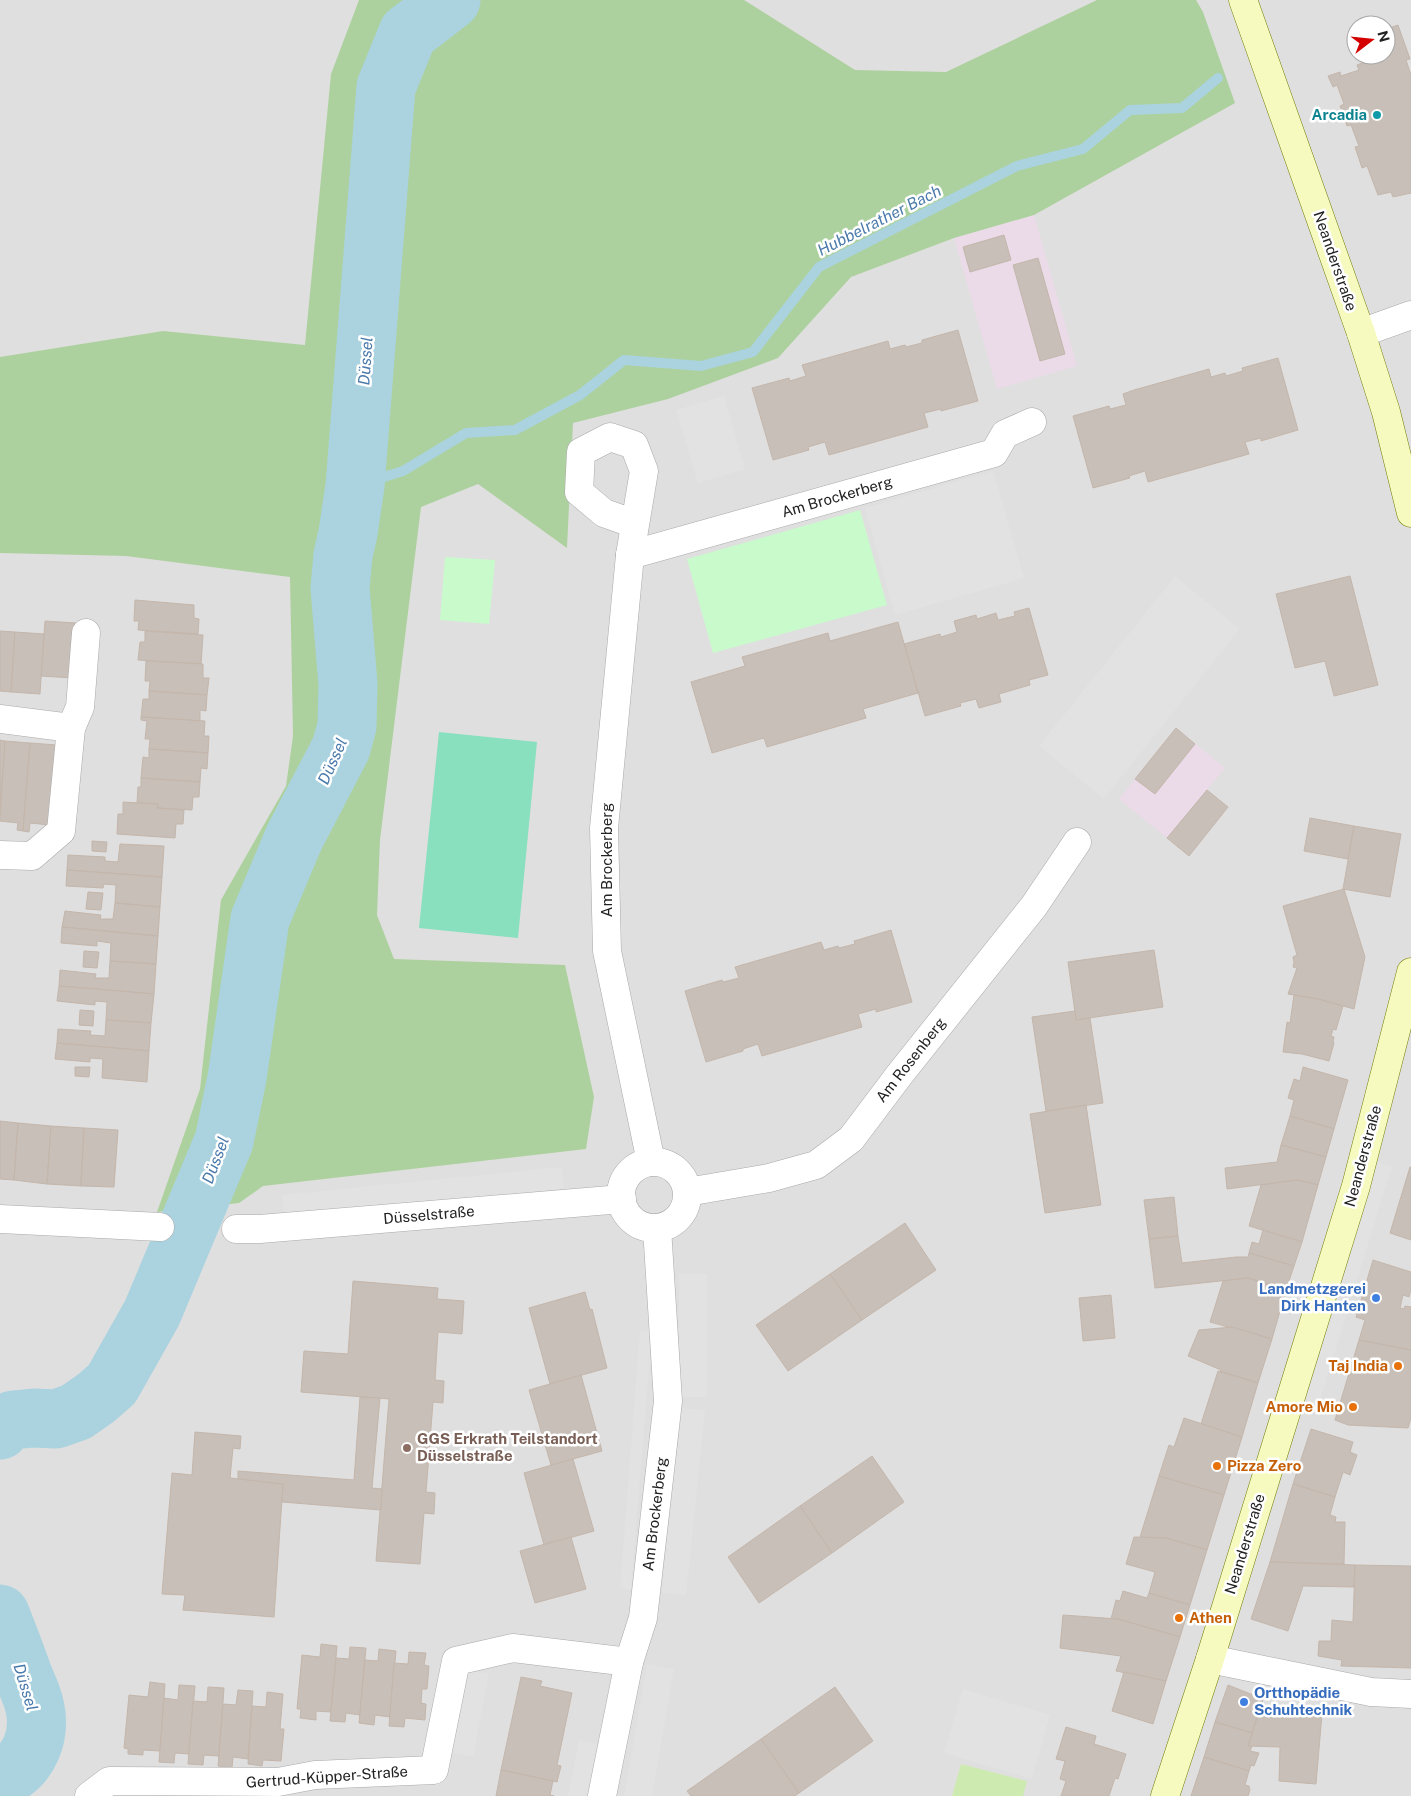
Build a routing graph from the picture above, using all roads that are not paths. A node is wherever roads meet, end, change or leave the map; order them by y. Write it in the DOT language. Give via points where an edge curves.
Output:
graph roads {
  1 [pos="1245,6"];
  2 [pos="1411,315"];
  3 [pos="1361,333"];
  4 [pos="1032,422"];
  5 [pos="1411,513"];
  6 [pos="635,524"];
  7 [pos="630,555"];
  8 [pos="86,633"];
  9 [pos="0,719"];
  10 [pos="71,728"];
  11 [pos="1077,842"];
  12 [pos="0,855"];
  13 [pos="1411,972"];
  14 [pos="651,1162"];
  15 [pos="687,1192"];
  16 [pos="622,1199"];
  17 [pos="0,1219"];
  18 [pos="160,1227"];
  19 [pos="658,1228"];
  20 [pos="236,1229"];
  21 [pos="1210,1659"];
  22 [pos="629,1662"];
  23 [pos="1411,1694"];
  24 [pos="89,1796"];
  25 [pos="602,1796"];
  26 [pos="1165,1796"];
  1 -- 3 [label="main road, Neanderstraße"];
  2 -- 3 [label="street"];
  3 -- 5 [label="main road, Neanderstraße" via="1386,412"];
  4 -- 7 [label="street, Am Brockerberg" via="1005,434 994,453"];
  6 -- 7 [label="street, Am Brockerberg"];
  7 -- 14 [label="street, Am Brockerberg" via="604,828 607,950"];
  8 -- 10 [label="street" via="80,707"];
  9 -- 10 [label="street"];
  10 -- 12 [label="street" via="61,831 32,856"];
  11 -- 15 [label="street, Am Rosenberg" via="1034,906 851,1139 816,1165 769,1178"];
  13 -- 21 [label="main road, Neanderstraße" via="1356,1186"];
  14 -- 15 [label="street" via="662,1163 679,1173"];
  14 -- 16 [label="street" via="641,1165 629,1175 622,1188"];
  15 -- 19 [label="street" via="686,1202 676,1220"];
  16 -- 19 [label="street" via="630,1217 642,1225"];
  16 -- 20 [label="street, Düsselstraße"];
  17 -- 18 [label="street"];
  19 -- 22 [label="street, Am Brockerberg" via="668,1401 643,1618"];
  21 -- 23 [label="street" via="1371,1692"];
  21 -- 26 [label="main road, Neanderstraße"];
  22 -- 24 [label="street, Gertrud-Küpper-Straße" via="513,1648 456,1661 434,1770 315,1775 278,1782 109,1781"];
  22 -- 25 [label="street, Am Brockerberg"];
}
